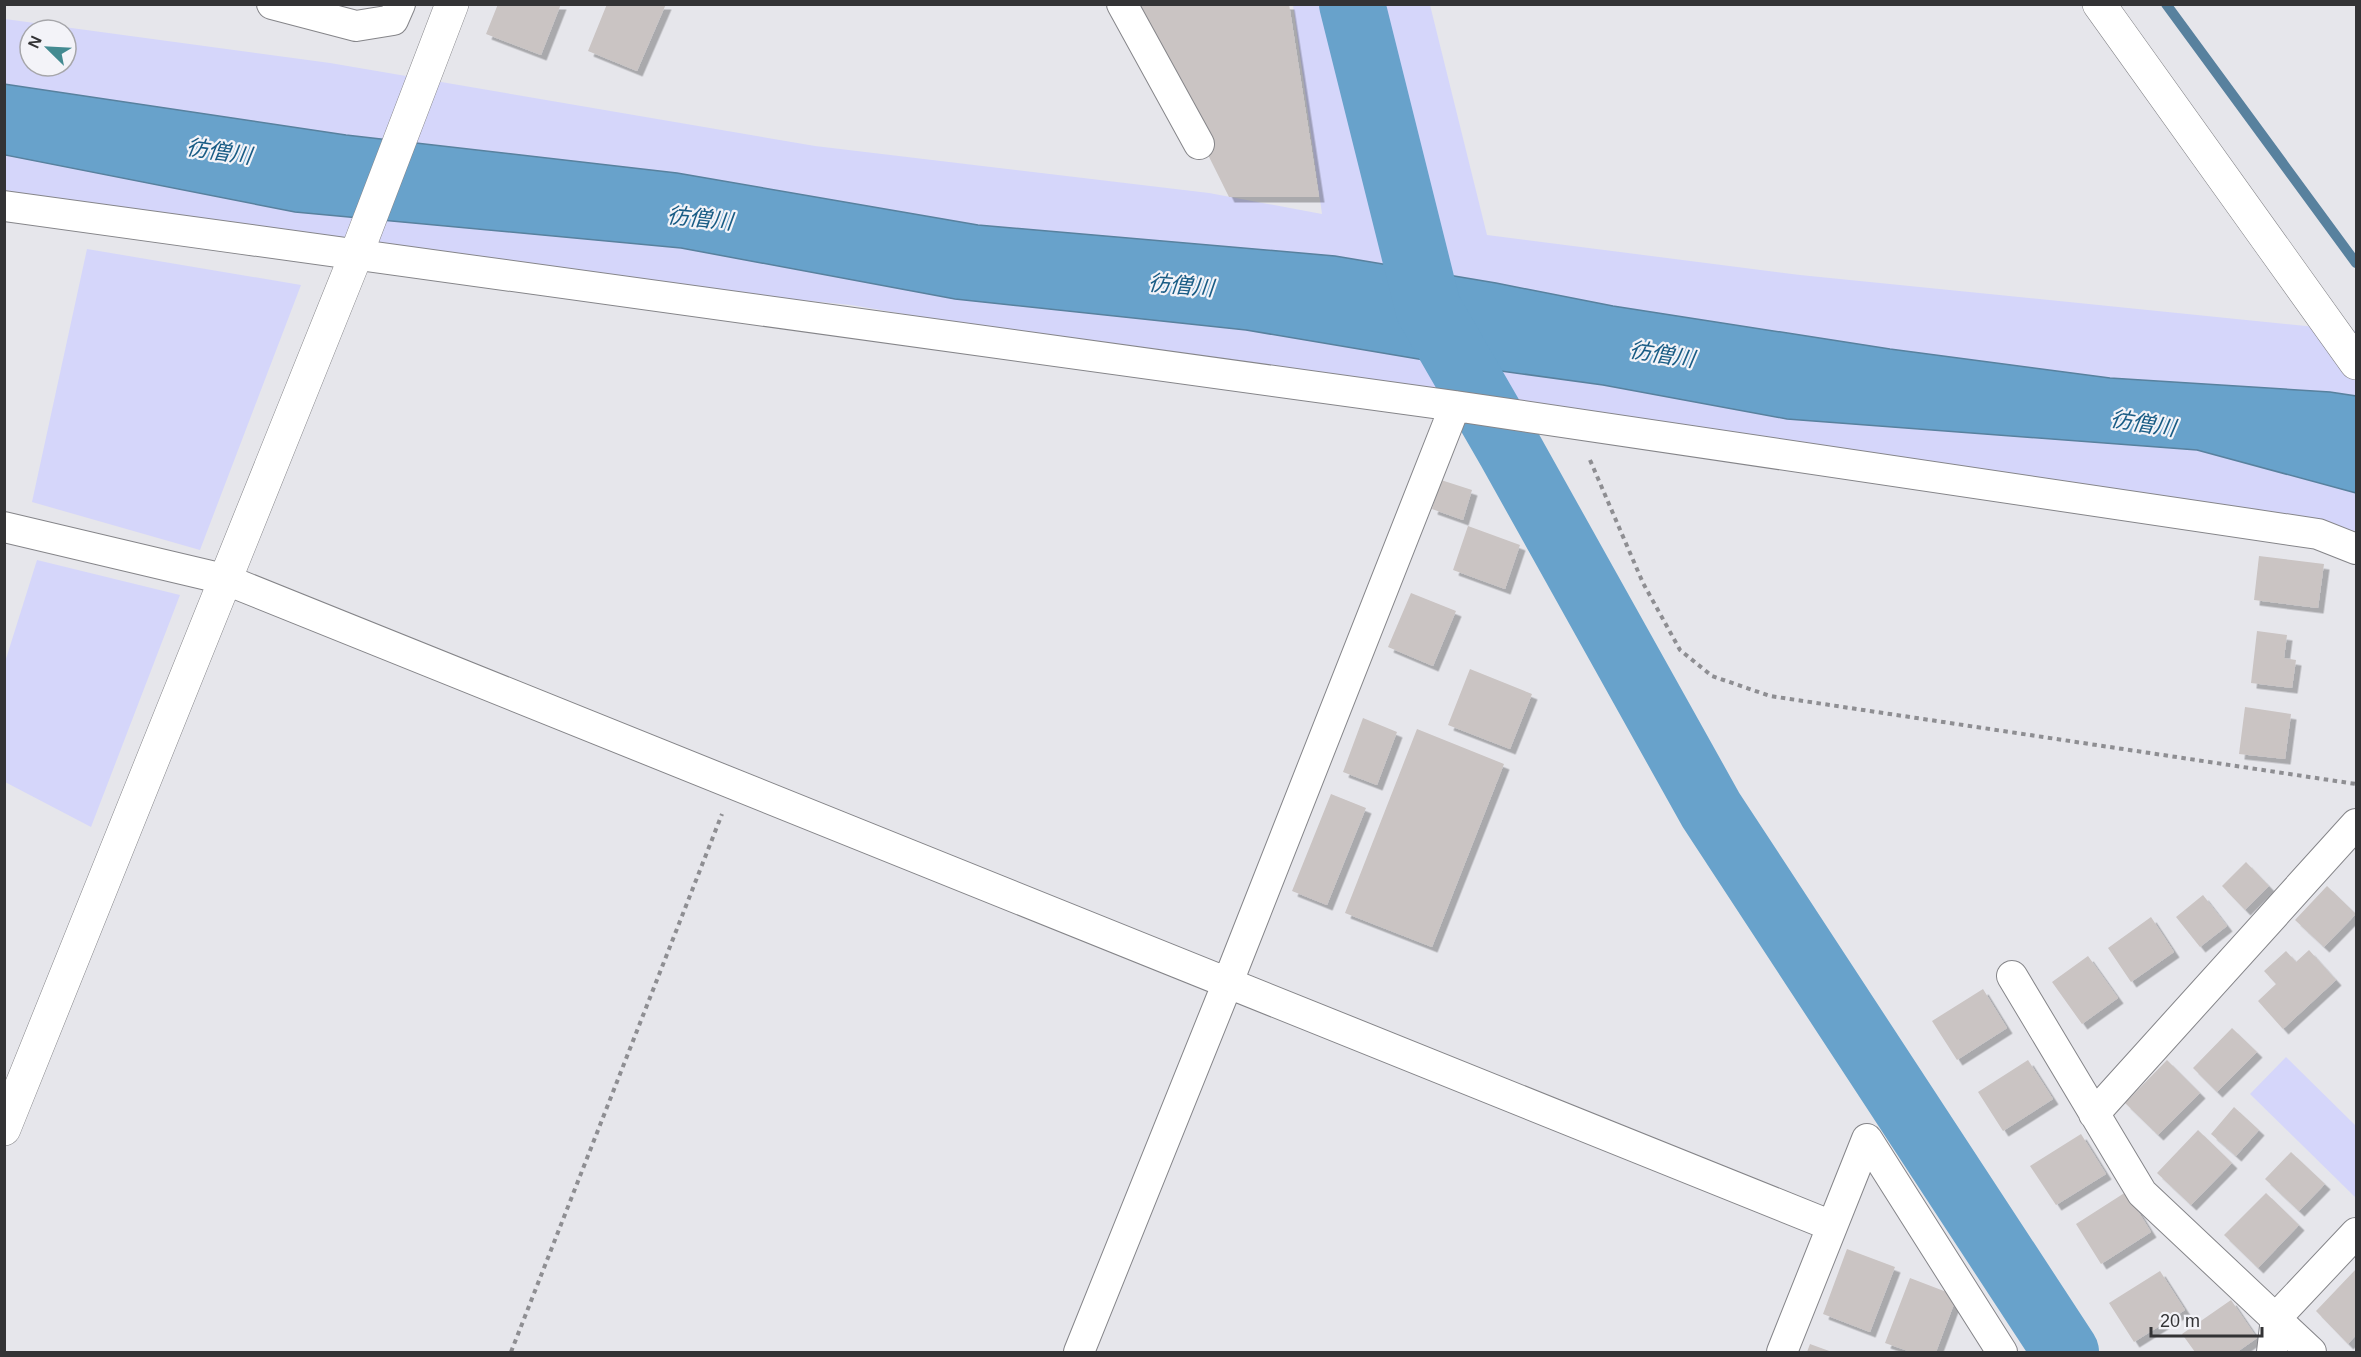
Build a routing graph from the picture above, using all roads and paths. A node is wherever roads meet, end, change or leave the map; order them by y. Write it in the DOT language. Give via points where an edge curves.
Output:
graph roads {
  1 [pos="272,4"];
  2 [pos="400,4"];
  3 [pos="452,4"];
  4 [pos="1122,4"];
  5 [pos="2099,4"];
  6 [pos="1199,144"];
  7 [pos="4,206"];
  8 [pos="358,247"];
  9 [pos="2349,354"];
  10 [pos="1455,406"];
  11 [pos="1574,424"];
  12 [pos="4,527"];
  13 [pos="2356,549"];
  14 [pos="224,579"];
  15 [pos="734,784"];
  16 [pos="2356,784"];
  17 [pos="2356,824"];
  18 [pos="2012,976"];
  19 [pos="1228,982"];
  20 [pos="2094,1114"];
  21 [pos="4,1129"];
  22 [pos="1832,1226"];
  23 [pos="2356,1233"];
  24 [pos="2276,1318"];
  25 [pos="510,1353"];
  26 [pos="1079,1353"];
  27 [pos="1782,1353"];
  28 [pos="2002,1353"];
  29 [pos="2272,1353"];
  30 [pos="2311,1353"];
  1 -- 2 [label="street" via="356,26 393,20"];
  3 -- 8 [label="street"];
  4 -- 6 [label="street"];
  5 -- 9 [label="street"];
  7 -- 8 [label="street"];
  8 -- 10 [label="street"];
  8 -- 14 [label="street"];
  10 -- 11 [label="street"];
  10 -- 19 [label="street"];
  11 -- 13 [label="street" via="2318,534"];
  11 -- 16 [label="path" via="1643,583 1680,650 1712,676 1770,696"];
  12 -- 14 [label="street"];
  14 -- 15 [label="street"];
  14 -- 21 [label="street"];
  15 -- 19 [label="street"];
  15 -- 25 [label="path"];
  17 -- 20 [label="street"];
  18 -- 20 [label="street"];
  19 -- 22 [label="street"];
  19 -- 26 [label="street"];
  20 -- 24 [label="street" via="2142,1192"];
  22 -- 27 [label="street"];
  22 -- 28 [label="street" via="1867,1139"];
  23 -- 24 [label="street"];
  24 -- 29 [label="street"];
  24 -- 30 [label="street"];
}
